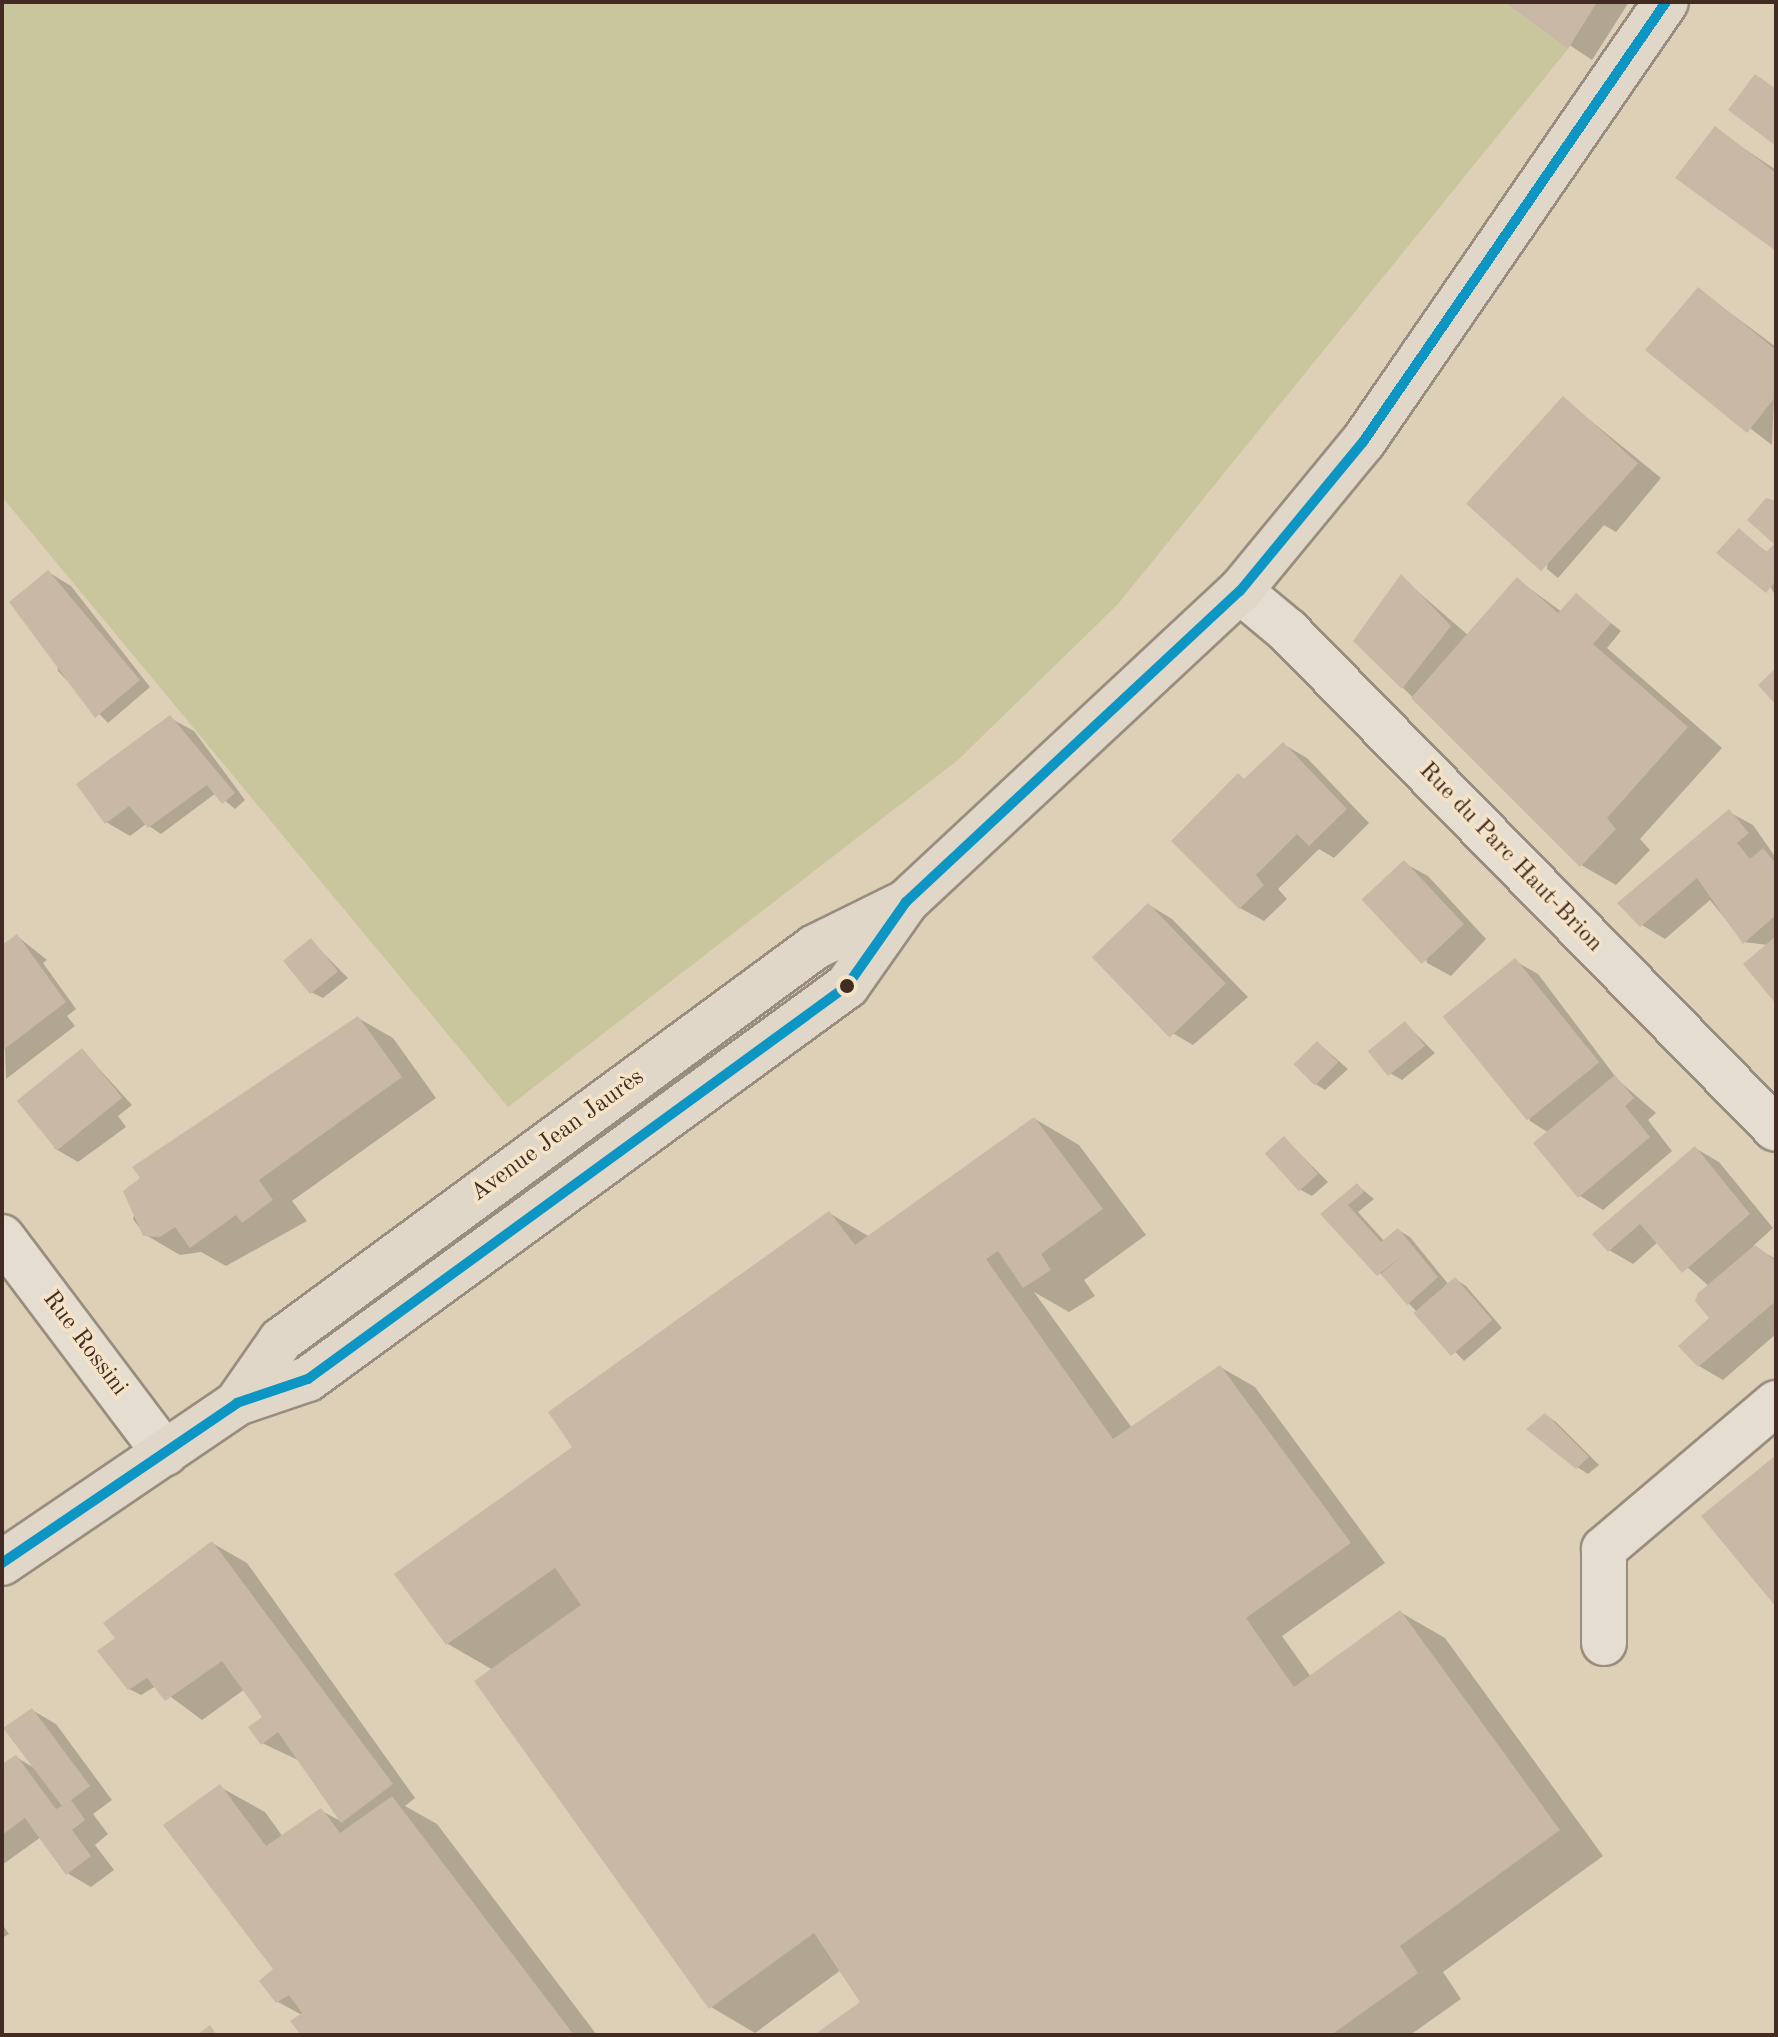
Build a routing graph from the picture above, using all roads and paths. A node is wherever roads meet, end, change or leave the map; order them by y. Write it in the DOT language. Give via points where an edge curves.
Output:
graph roads {
  1 [pos="1666,2"];
  2 [pos="1240,591"];
  3 [pos="1776,1129"];
  4 [pos="2,1237"];
  5 [pos="1776,1403"];
  6 [pos="165,1453"];
  7 [pos="2,1563"];
  8 [pos="1604,1643"];
  1 -- 2 [label="main road, Avenue Jean Jaurès" via="1363,442"];
  2 -- 3 [label="street, Rue du Parc Haut-Brion" via="1288,631"];
  2 -- 6 [label="main road, Avenue Jean Jaurès" via="906,902 815,947 281,1340 237,1403"];
  4 -- 6 [label="street, Rue Rossini"];
  5 -- 8 [label="street" via="1604,1549"];
  6 -- 7 [label="main road, Avenue Jean Jaurès"];
}
